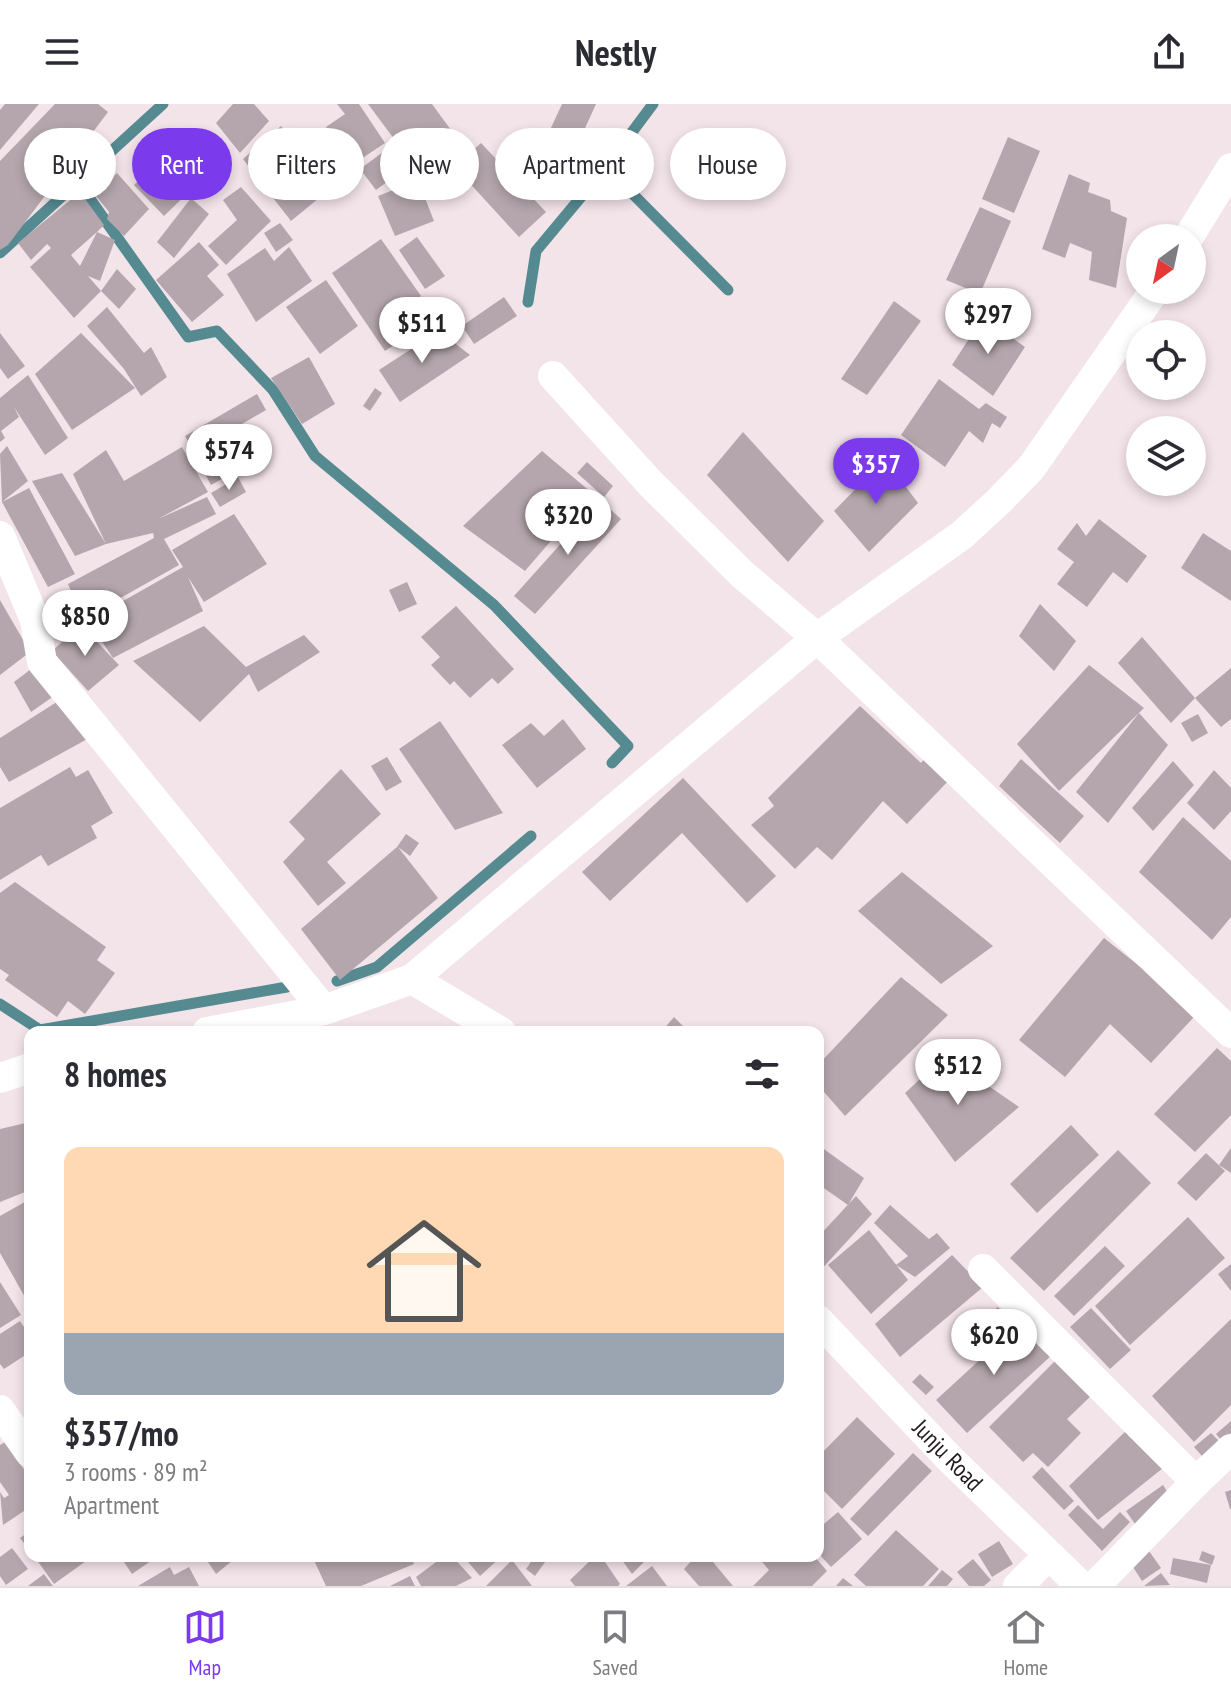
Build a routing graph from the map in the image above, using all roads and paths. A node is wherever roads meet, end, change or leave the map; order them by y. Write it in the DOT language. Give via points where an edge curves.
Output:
graph roads {
  1 [pos="1231,168"];
  2 [pos="1197,224"];
  3 [pos="1146,304"];
  4 [pos="553,376"];
  5 [pos="0,536"];
  6 [pos="817,638"];
  7 [pos="412,979"];
  8 [pos="324,1010"];
  9 [pos="244,1026"];
  10 [pos="491,1026"];
  11 [pos="1231,1033"];
  12 [pos="24,1070"];
  13 [pos="0,1078"];
  14 [pos="983,1269"];
  15 [pos="824,1326"];
  16 [pos="0,1410"];
  17 [pos="24,1444"];
  18 [pos="1231,1449"];
  19 [pos="1196,1482"];
  20 [pos="1048,1556"];
  21 [pos="1018,1586"];
  22 [pos="1081,1586"];
  23 [pos="1095,1586"];
  1 -- 2 [label="street"];
  3 -- 6 [label="street" via="1020,479 962,535"];
  4 -- 6 [label="street" via="651,484 742,574"];
  5 -- 8 [label="street" via="35,620 42,662"];
  6 -- 7 [label="street"];
  6 -- 11 [label="street"];
  7 -- 8 [label="street"];
  7 -- 10 [label="street"];
  8 -- 9 [label="street"];
  12 -- 13 [label="street"];
  14 -- 19 [label="street"];
  15 -- 20 [label="street, Junju Road"];
  16 -- 17 [label="street"];
  18 -- 19 [label="street"];
  19 -- 23 [label="street"];
  20 -- 21 [label="street"];
  20 -- 22 [label="street, Junju Road"];
}
